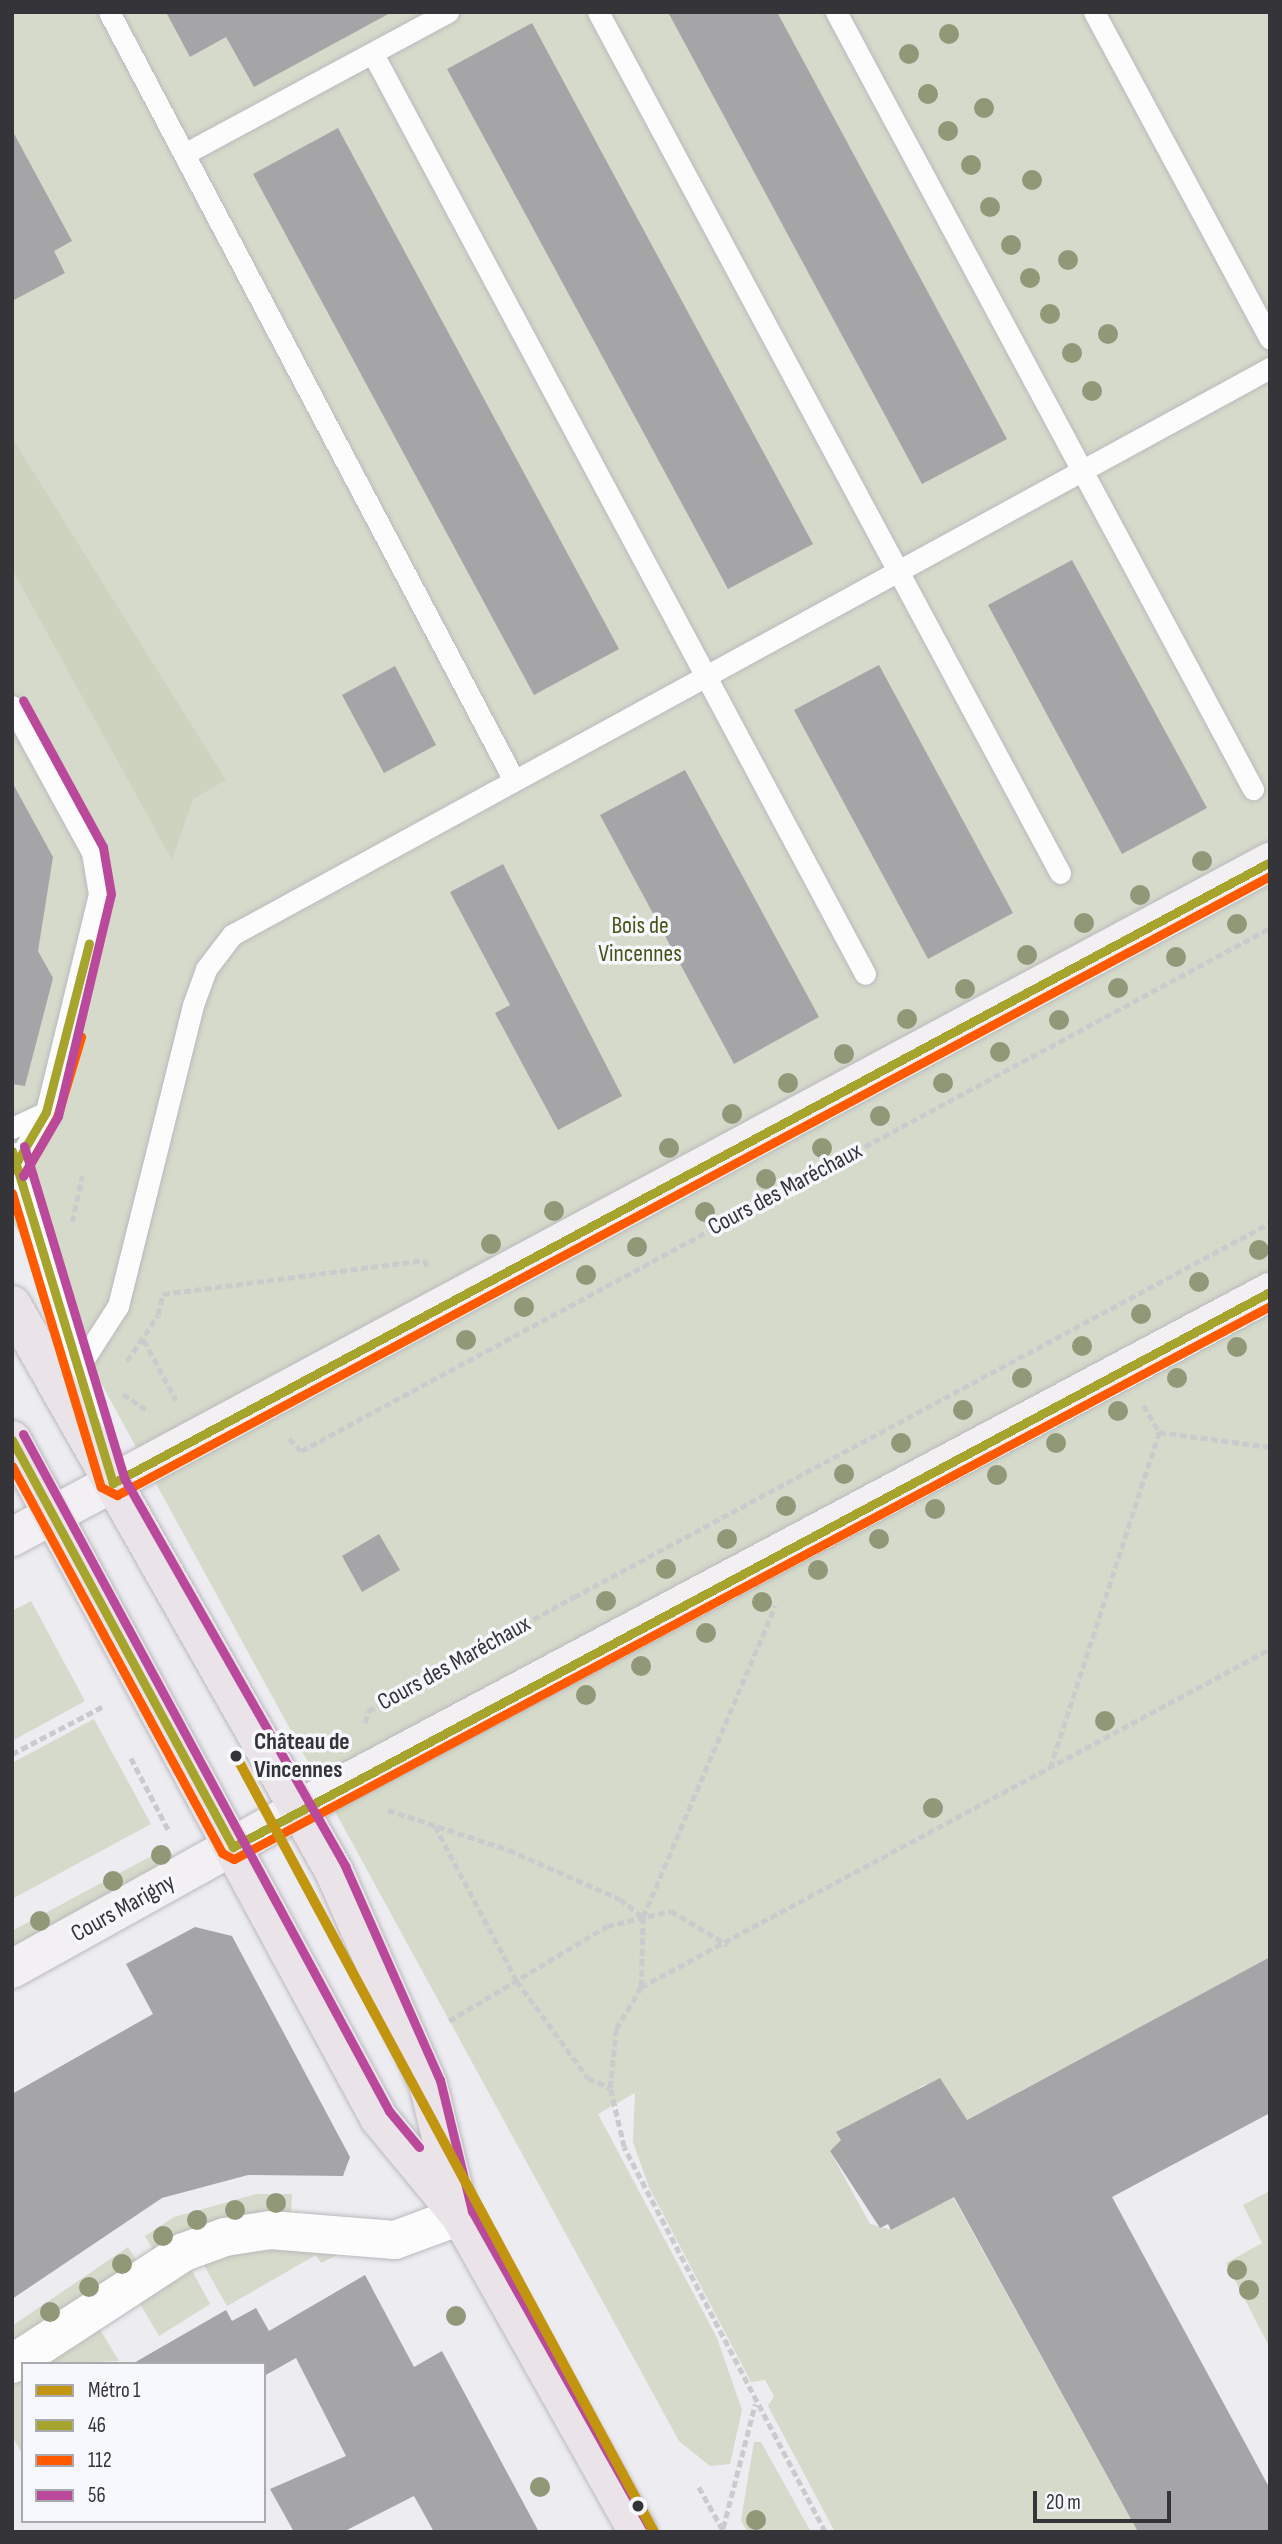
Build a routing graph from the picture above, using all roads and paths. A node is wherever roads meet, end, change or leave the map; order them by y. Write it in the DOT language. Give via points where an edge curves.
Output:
graph roads {
  1 [pos="109,12"];
  2 [pos="448,12"];
  3 [pos="598,12"];
  4 [pos="836,12"];
  5 [pos="1094,12"];
  6 [pos="373,54"];
  7 [pos="186,153"];
  8 [pos="1270,339"];
  9 [pos="1270,368"];
  10 [pos="1081,471"];
  11 [pos="897,572"];
  12 [pos="705,677"];
  13 [pos="12,706"];
  14 [pos="514,780"];
  15 [pos="1254,789"];
  16 [pos="1270,862"];
  17 [pos="1060,873"];
  18 [pos="1270,928"];
  19 [pos="865,974"];
  20 [pos="46,1112"];
  21 [pos="12,1128"];
  22 [pos="14,1161"];
  23 [pos="82,1176"];
  24 [pos="1270,1223"];
  25 [pos="71,1230"];
  26 [pos="1270,1292"];
  27 [pos="454,1299"];
  28 [pos="12,1305"];
  29 [pos="144,1341"];
  30 [pos="123,1367"];
  31 [pos="68,1375"];
  32 [pos="115,1384"];
  33 [pos="181,1410"];
  34 [pos="157,1415"];
  35 [pos="12,1440"];
  36 [pos="1270,1447"];
  37 [pos="301,1451"];
  38 [pos="130,1474"];
  39 [pos="53,1516"];
  40 [pos="12,1537"];
  41 [pos="801,1541"];
  42 [pos="1270,1649"];
  43 [pos="104,1706"];
  44 [pos="12,1754"];
  45 [pos="1049,1769"];
  46 [pos="339,1797"];
  47 [pos="435,1826"];
  48 [pos="233,1847"];
  49 [pos="643,1917"];
  50 [pos="729,1945"];
  51 [pos="12,1969"];
  52 [pos="517,1981"];
  53 [pos="641,1987"];
  54 [pos="449,2021"];
  55 [pos="610,2088"];
  56 [pos="460,2216"];
  57 [pos="12,2364"];
  58 [pos="755,2403"];
  59 [pos="699,2487"];
  60 [pos="723,2530"];
  61 [pos="638,2532"];
  62 [pos="825,2532"];
  1 -- 7 [label="lane"];
  2 -- 6 [label="lane"];
  3 -- 11 [label="lane"];
  4 -- 10 [label="lane"];
  5 -- 8 [label="lane"];
  6 -- 7 [label="lane"];
  6 -- 12 [label="lane"];
  7 -- 14 [label="lane"];
  9 -- 10 [label="lane"];
  10 -- 11 [label="lane"];
  10 -- 15 [label="lane"];
  11 -- 12 [label="lane"];
  11 -- 17 [label="lane"];
  12 -- 14 [label="lane"];
  12 -- 19 [label="lane"];
  13 -- 20 [label="lane" via="92,852 99,894"];
  14 -- 31 [label="lane" via="232,935 206,969 118,1306"];
  16 -- 27 [label="street"];
  18 -- 37 [label="path, Cours des Maréchaux"];
  20 -- 21 [label="lane"];
  20 -- 22 [label="lane"];
  22 -- 31 [label="lane"];
  23 -- 25 [label="path"];
  24 -- 46 [label="path, Cours des Maréchaux" via="368,1711"];
  26 -- 41 [label="street"];
  27 -- 29 [label="path" via="424,1260 163,1294"];
  27 -- 38 [label="street"];
  28 -- 31 [label="main road"];
  29 -- 30 [label="path"];
  29 -- 33 [label="path"];
  31 -- 38 [label="main road"];
  32 -- 34 [label="path" via="139,1408"];
  35 -- 39 [label="main road"];
  36 -- 45 [label="path" via="1159,1432"];
  38 -- 39 [label="street"];
  38 -- 46 [label="main road"];
  39 -- 40 [label="street"];
  39 -- 48 [label="main road"];
  41 -- 46 [label="street"];
  41 -- 49 [label="path"];
  42 -- 45 [label="path"];
  43 -- 44 [label="path"];
  45 -- 50 [label="path"];
  46 -- 47 [label="path"];
  46 -- 48 [label="street, Cours Marigny"];
  46 -- 56 [label="main road" via="334,1871 428,2084"];
  47 -- 49 [label="path" via="620,1899"];
  47 -- 52 [label="path"];
  48 -- 51 [label="street, Cours Marigny"];
  48 -- 56 [label="main road" via="380,2118"];
  49 -- 50 [label="path" via="671,1911"];
  49 -- 52 [label="path" via="607,1926 540,1962"];
  49 -- 53 [label="path"];
  50 -- 53 [label="path"];
  52 -- 54 [label="path"];
  52 -- 55 [label="path" via="587,2078"];
  53 -- 55 [label="path" via="616,2029"];
  55 -- 58 [label="path" via="628,2158"];
  56 -- 57 [label="street" via="396,2239 270,2230 225,2237 184,2252"];
  56 -- 61 [label="main road"];
  58 -- 60 [label="path"];
  58 -- 62 [label="path"];
  59 -- 60 [label="path"];
}
